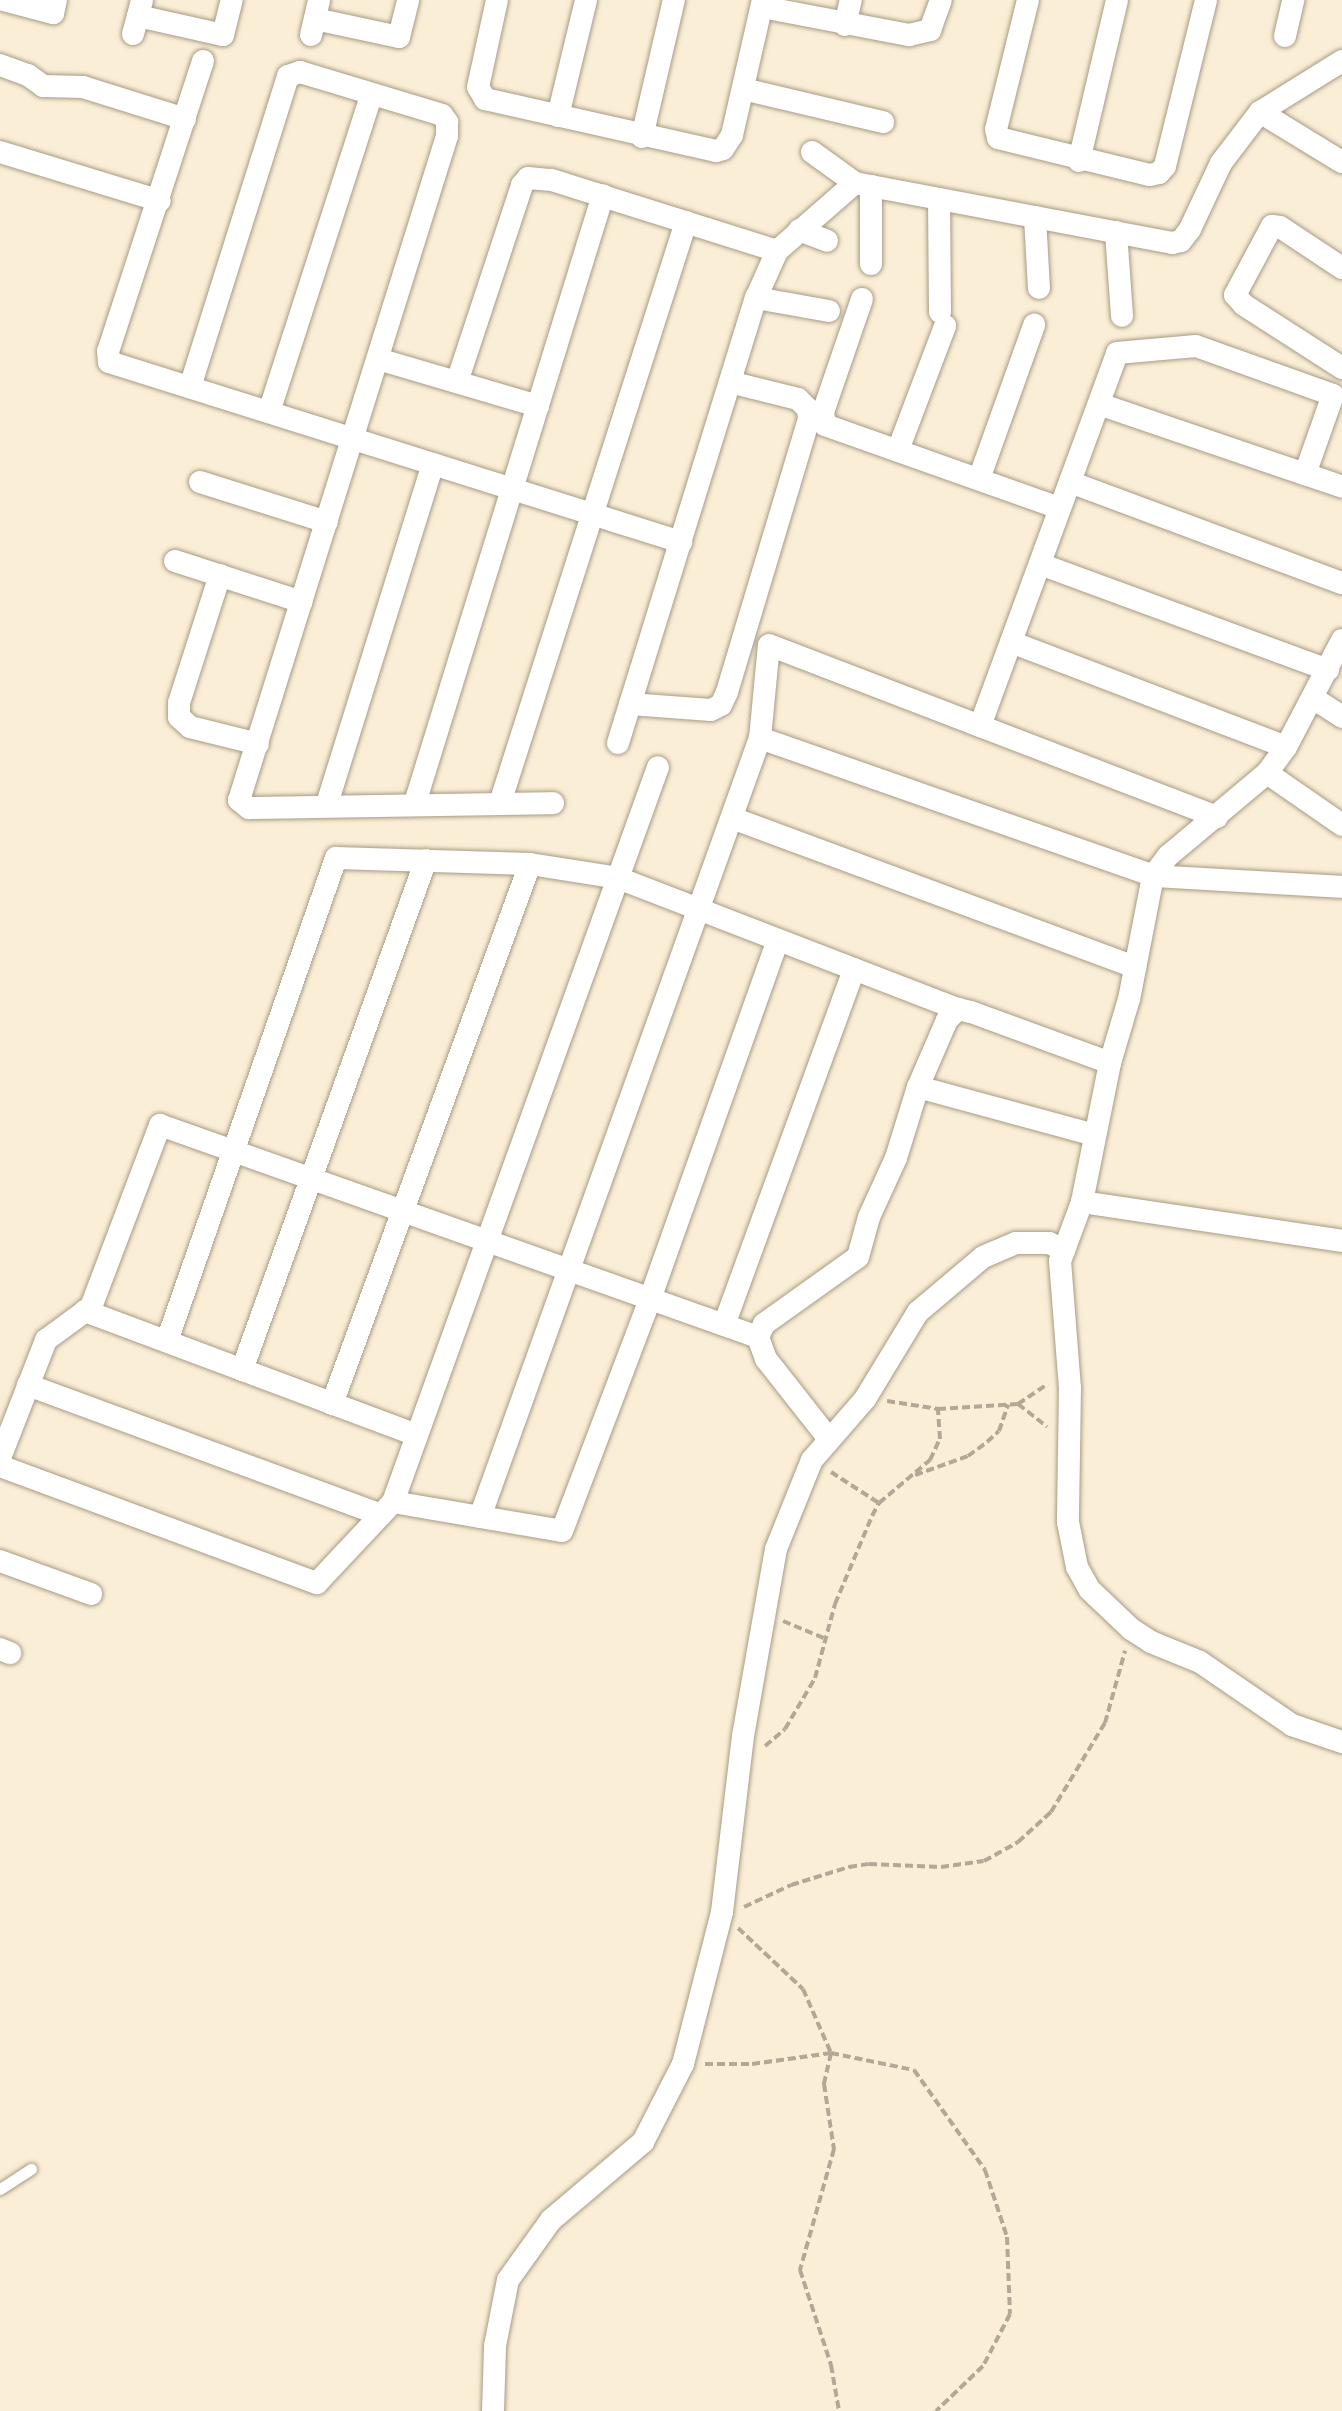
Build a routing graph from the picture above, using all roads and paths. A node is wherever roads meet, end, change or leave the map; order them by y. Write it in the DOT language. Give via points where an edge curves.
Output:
graph roads {
  1 [pos="4,0"];
  2 [pos="56,0"];
  3 [pos="232,0"];
  4 [pos="408,0"];
  5 [pos="497,0"];
  6 [pos="586,0"];
  7 [pos="674,0"];
  8 [pos="851,0"];
  9 [pos="941,0"];
  10 [pos="1028,0"];
  11 [pos="1117,0"];
  12 [pos="1206,0"];
  13 [pos="1293,0"];
  14 [pos="763,4"];
  15 [pos="138,17"];
  16 [pos="315,18"];
  17 [pos="845,25"];
  18 [pos="1285,36"];
  19 [pos="1342,60"];
  20 [pos="203,61"];
  21 [pos="0,65"];
  22 [pos="743,89"];
  23 [pos="372,94"];
  24 [pos="1260,112"];
  25 [pos="558,116"];
  26 [pos="185,119"];
  27 [pos="883,122"];
  28 [pos="642,137"];
  29 [pos="0,152"];
  30 [pos="812,152"];
  31 [pos="1079,161"];
  32 [pos="1342,162"];
  33 [pos="863,184"];
  34 [pos="603,195"];
  35 [pos="939,199"];
  36 [pos="160,201"];
  37 [pos="1035,217"];
  38 [pos="686,222"];
  39 [pos="799,230"];
  40 [pos="1116,232"];
  41 [pos="827,241"];
  42 [pos="777,251"];
  43 [pos="871,264"];
  44 [pos="1342,268"];
  45 [pos="1039,288"];
  46 [pos="756,298"];
  47 [pos="862,299"];
  48 [pos="829,311"];
  49 [pos="1122,316"];
  50 [pos="1034,325"];
  51 [pos="378,359"];
  52 [pos="1342,368"];
  53 [pos="457,382"];
  54 [pos="730,382"];
  55 [pos="190,387"];
  56 [pos="1099,404"];
  57 [pos="538,406"];
  58 [pos="269,412"];
  59 [pos="353,439"];
  60 [pos="898,450"];
  61 [pos="433,464"];
  62 [pos="1305,474"];
  63 [pos="979,479"];
  64 [pos="200,482"];
  65 [pos="1070,482"];
  66 [pos="1342,487"];
  67 [pos="512,489"];
  68 [pos="1060,508"];
  69 [pos="593,514"];
  70 [pos="327,522"];
  71 [pos="681,542"];
  72 [pos="175,561"];
  73 [pos="1040,564"];
  74 [pos="220,575"];
  75 [pos="1342,583"];
  76 [pos="302,602"];
  77 [pos="1342,640"];
  78 [pos="1011,642"];
  79 [pos="1328,670"];
  80 [pos="1313,698"];
  81 [pos="630,704"];
  82 [pos="1342,717"];
  83 [pos="980,726"];
  84 [pos="760,738"];
  85 [pos="618,743"];
  86 [pos="258,744"];
  87 [pos="1286,747"];
  88 [pos="658,767"];
  89 [pos="1267,773"];
  90 [pos="415,803"];
  91 [pos="500,803"];
  92 [pos="553,803"];
  93 [pos="327,804"];
  94 [pos="1217,817"];
  95 [pos="732,818"];
  96 [pos="1342,825"];
  97 [pos="426,860"];
  98 [pos="530,864"];
  99 [pos="1153,876"];
  100 [pos="618,878"];
  101 [pos="1342,887"];
  102 [pos="701,910"];
  103 [pos="778,940"];
  104 [pos="1135,967"];
  105 [pos="854,969"];
  106 [pos="958,1009"];
  107 [pos="1110,1063"];
  108 [pos="918,1087"];
  109 [pos="1095,1135"];
  110 [pos="235,1152"];
  111 [pos="312,1179"];
  112 [pos="1082,1202"];
  113 [pos="400,1211"];
  114 [pos="488,1241"];
  115 [pos="1342,1241"];
  116 [pos="1064,1250"];
  117 [pos="567,1270"];
  118 [pos="650,1299"];
  119 [pos="85,1311"];
  120 [pos="724,1325"];
  121 [pos="758,1337"];
  122 [pos="167,1341"];
  123 [pos="242,1370"];
  124 [pos="1067,1372"];
  125 [pos="28,1385"];
  126 [pos="865,1399"];
  127 [pos="332,1404"];
  128 [pos="1008,1404"];
  129 [pos="1018,1404"];
  130 [pos="938,1409"];
  131 [pos="417,1435"];
  132 [pos="829,1439"];
  133 [pos="1071,1445"];
  134 [pos="0,1458"];
  135 [pos="812,1460"];
  136 [pos="0,1466"];
  137 [pos="913,1476"];
  138 [pos="879,1503"];
  139 [pos="387,1508"];
  140 [pos="480,1517"];
  141 [pos="0,1561"];
  142 [pos="91,1594"];
  143 [pos="766,1614"];
  144 [pos="1131,1629"];
  145 [pos="826,1639"];
  146 [pos="1342,1742"];
  147 [pos="739,1769"];
  148 [pos="722,1912"];
  149 [pos="831,2053"];
  150 [pos="683,2064"];
  151 [pos="31,2169"];
  152 [pos="0,2189"];
  153 [pos="493,2411"];
  154 [pos="839,2411"];
  155 [pos="936,2411"];
  1 -- 2 [label="street" via="53,13"];
  3 -- 15 [label="street" via="223,35"];
  4 -- 16 [label="street" via="399,37"];
  5 -- 25 [label="street" via="478,92 485,99"];
  6 -- 25 [label="street"];
  7 -- 28 [label="street"];
  8 -- 17 [label="street"];
  9 -- 17 [label="street" via="930,30 921,34"];
  10 -- 31 [label="street" via="998,138"];
  11 -- 31 [label="street"];
  12 -- 31 [label="street" via="1165,166 1150,175"];
  13 -- 18 [label="street"];
  14 -- 17 [label="street"];
  14 -- 22 [label="street"];
  19 -- 24 [label="street"];
  20 -- 26 [label="street"];
  21 -- 26 [label="street" via="43,86 83,87"];
  22 -- 27 [label="street"];
  22 -- 28 [label="street" via="732,135 723,149 702,151"];
  23 -- 51 [label="street" via="442,115 447,122"];
  23 -- 55 [label="street" via="300,72 288,76"];
  23 -- 58 [label="street"];
  24 -- 32 [label="street"];
  24 -- 40 [label="street" via="1221,163 1181,241"];
  25 -- 28 [label="street"];
  26 -- 36 [label="street"];
  29 -- 36 [label="street"];
  30 -- 33 [label="street"];
  33 -- 35 [label="street"];
  33 -- 39 [label="street"];
  33 -- 43 [label="street"];
  34 -- 38 [label="street"];
  34 -- 53 [label="street" via="538,177 522,185"];
  34 -- 57 [label="street"];
  35 -- 37 [label="street"];
  35 -- 60 [label="street" via="942,319"];
  36 -- 55 [label="street" via="108,357 115,366"];
  37 -- 40 [label="street"];
  37 -- 45 [label="street"];
  38 -- 42 [label="street"];
  38 -- 69 [label="street"];
  39 -- 41 [label="street"];
  39 -- 42 [label="street"];
  40 -- 49 [label="street"];
  42 -- 46 [label="street"];
  44 -- 52 [label="street" via="1272,226 1235,295"];
  46 -- 48 [label="street"];
  46 -- 54 [label="street"];
  47 -- 60 [label="street" via="823,412 825,425"];
  50 -- 63 [label="street"];
  51 -- 53 [label="street"];
  51 -- 59 [label="street"];
  53 -- 57 [label="street"];
  54 -- 71 [label="street"];
  54 -- 81 [label="street" via="798,399 809,418 727,692 721,705 711,710"];
  55 -- 58 [label="street"];
  56 -- 62 [label="street"];
  56 -- 62 [label="street" via="1117,353 1196,346 1333,395"];
  56 -- 65 [label="street"];
  57 -- 67 [label="street"];
  58 -- 59 [label="street"];
  59 -- 61 [label="street"];
  59 -- 70 [label="street"];
  60 -- 63 [label="street"];
  61 -- 67 [label="street"];
  61 -- 93 [label="street"];
  62 -- 66 [label="street"];
  63 -- 68 [label="street"];
  64 -- 70 [label="street"];
  65 -- 68 [label="street"];
  65 -- 75 [label="street"];
  67 -- 69 [label="street"];
  67 -- 90 [label="street"];
  68 -- 73 [label="street"];
  69 -- 71 [label="street"];
  69 -- 91 [label="street"];
  70 -- 76 [label="street"];
  71 -- 81 [label="street"];
  72 -- 74 [label="street"];
  73 -- 78 [label="street"];
  73 -- 79 [label="street"];
  74 -- 76 [label="street"];
  74 -- 86 [label="street" via="179,717 190,727"];
  76 -- 86 [label="street"];
  77 -- 79 [label="street"];
  78 -- 83 [label="street"];
  78 -- 87 [label="street"];
  79 -- 80 [label="street"];
  80 -- 82 [label="street"];
  80 -- 87 [label="street"];
  81 -- 85 [label="street"];
  83 -- 84 [label="street" via="769,645"];
  83 -- 94 [label="street"];
  84 -- 95 [label="street"];
  84 -- 99 [label="street"];
  86 -- 93 [label="street" via="240,804"];
  87 -- 89 [label="street"];
  88 -- 100 [label="street"];
  89 -- 94 [label="street"];
  89 -- 96 [label="street"];
  90 -- 91 [label="street"];
  90 -- 93 [label="street"];
  91 -- 92 [label="street"];
  94 -- 99 [label="street" via="1168,856"];
  95 -- 102 [label="street"];
  95 -- 104 [label="street"];
  97 -- 98 [label="street"];
  97 -- 110 [label="street" via="336,858"];
  97 -- 111 [label="street"];
  98 -- 100 [label="street"];
  98 -- 113 [label="street"];
  99 -- 101 [label="street"];
  99 -- 104 [label="street"];
  100 -- 102 [label="street"];
  100 -- 114 [label="street"];
  102 -- 103 [label="street"];
  102 -- 117 [label="street"];
  103 -- 105 [label="street"];
  103 -- 118 [label="street"];
  104 -- 107 [label="street"];
  105 -- 106 [label="street"];
  105 -- 120 [label="street"];
  106 -- 107 [label="street"];
  106 -- 108 [label="street" via="947,1020"];
  107 -- 109 [label="street"];
  108 -- 109 [label="street"];
  108 -- 121 [label="street" via="858,1257 764,1324"];
  109 -- 112 [label="street"];
  110 -- 111 [label="street"];
  110 -- 119 [label="street" via="160,1125 91,1307"];
  110 -- 122 [label="street"];
  111 -- 113 [label="street"];
  111 -- 123 [label="street"];
  112 -- 115 [label="street"];
  112 -- 116 [label="street"];
  113 -- 114 [label="street"];
  113 -- 127 [label="street"];
  114 -- 117 [label="street"];
  114 -- 131 [label="street"];
  116 -- 124 [label="street" via="1060,1261"];
  116 -- 126 [label="street" via="1049,1243 1016,1243 983,1257 918,1312"];
  117 -- 118 [label="street"];
  117 -- 140 [label="street"];
  118 -- 120 [label="street"];
  118 -- 140 [label="street" via="562,1531"];
  119 -- 122 [label="street"];
  119 -- 125 [label="street" via="46,1340"];
  120 -- 121 [label="street"];
  121 -- 132 [label="street" via="766,1359"];
  122 -- 123 [label="street"];
  123 -- 127 [label="street"];
  124 -- 129 [label="path"];
  124 -- 133 [label="street"];
  125 -- 134 [label="street"];
  125 -- 139 [label="street"];
  126 -- 130 [label="path"];
  126 -- 132 [label="street"];
  127 -- 131 [label="street"];
  128 -- 129 [label="path"];
  128 -- 130 [label="path"];
  128 -- 137 [label="path" via="999,1431 987,1442 968,1456"];
  129 -- 133 [label="path"];
  130 -- 137 [label="path" via="940,1439 930,1460"];
  131 -- 139 [label="street"];
  132 -- 135 [label="street"];
  133 -- 144 [label="street" via="1068,1522 1077,1567 1090,1590"];
  135 -- 138 [label="path"];
  135 -- 143 [label="street" via="776,1549"];
  136 -- 139 [label="street" via="317,1583"];
  137 -- 138 [label="path"];
  138 -- 145 [label="path" via="835,1604"];
  139 -- 140 [label="street"];
  141 -- 142 [label="street"];
  143 -- 145 [label="path"];
  143 -- 147 [label="street"];
  144 -- 146 [label="street" via="1200,1662 1292,1725"];
  144 -- 148 [label="path" via="1105,1723 1051,1812 1018,1842 984,1861 941,1867 869,1864 837,1870"];
  145 -- 147 [label="path" via="804,1701 785,1729"];
  147 -- 148 [label="street"];
  148 -- 149 [label="path" via="803,1989"];
  148 -- 150 [label="street"];
  149 -- 150 [label="path" via="752,2064"];
  149 -- 154 [label="path" via="824,2084 834,2149 800,2270 831,2365"];
  149 -- 155 [label="path" via="914,2070 985,2170 1007,2237 1010,2314 983,2366"];
  150 -- 153 [label="street" via="643,2142 551,2220 508,2280 495,2346"];
  151 -- 152 [label="lane"];
}
